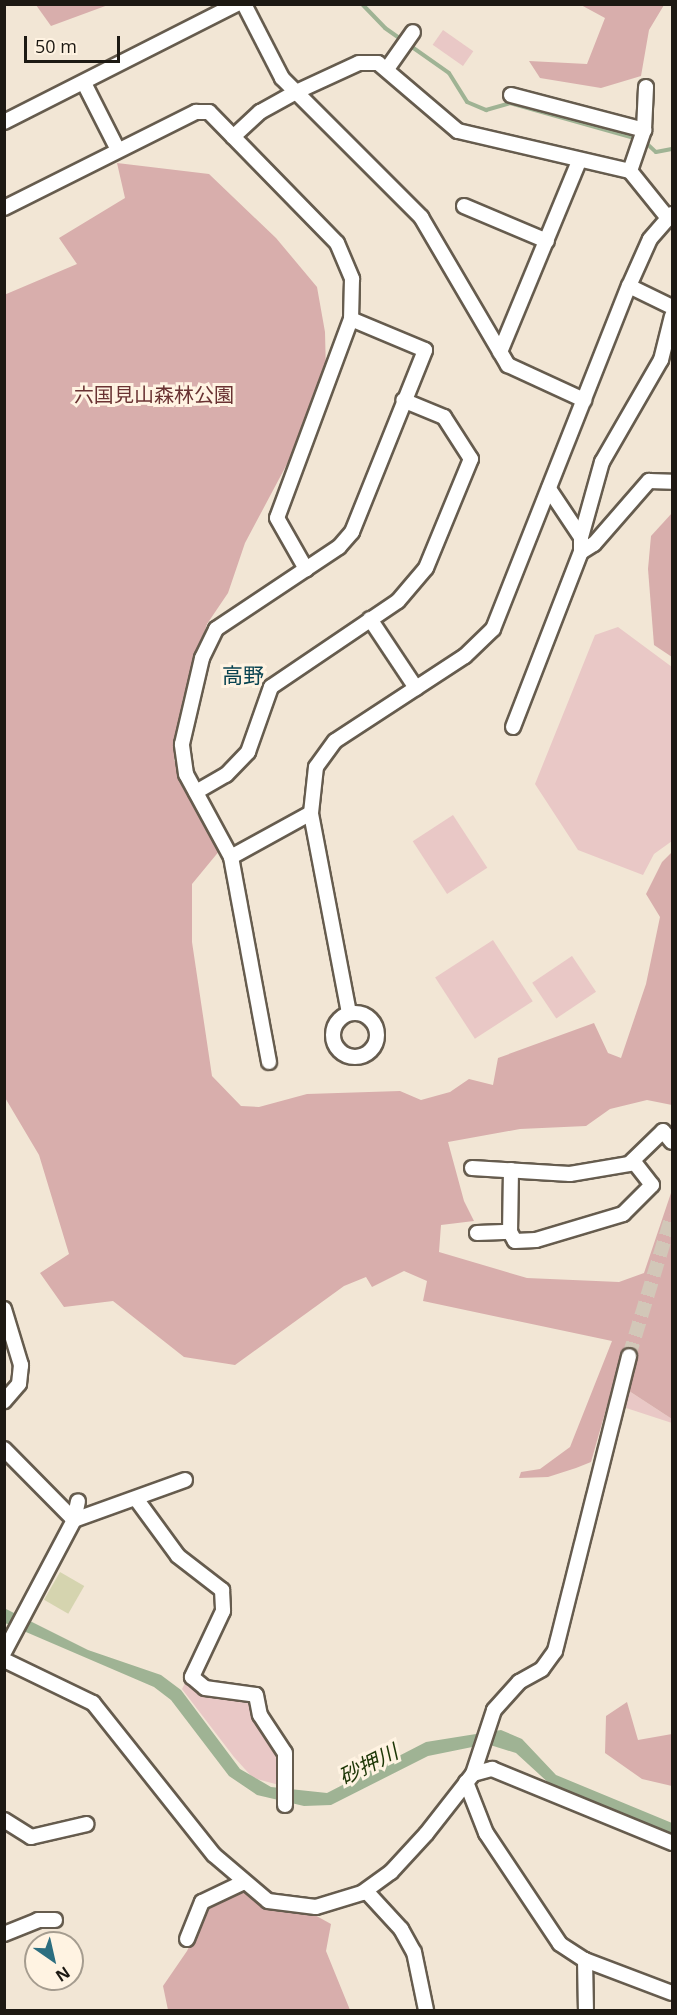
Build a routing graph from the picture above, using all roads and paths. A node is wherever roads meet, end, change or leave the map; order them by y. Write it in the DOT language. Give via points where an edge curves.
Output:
graph roads {
  1 [pos="237,4"];
  2 [pos="244,4"];
  3 [pos="413,32"];
  4 [pos="387,69"];
  5 [pos="84,83"];
  6 [pos="646,87"];
  7 [pos="296,92"];
  8 [pos="511,95"];
  9 [pos="4,122"];
  10 [pos="644,130"];
  11 [pos="232,137"];
  12 [pos="118,150"];
  13 [pos="579,161"];
  14 [pos="630,171"];
  15 [pos="464,206"];
  16 [pos="4,208"];
  17 [pos="670,215"];
  18 [pos="547,241"];
  19 [pos="629,286"];
  20 [pos="672,307"];
  21 [pos="672,316"];
  22 [pos="351,319"];
  23 [pos="500,352"];
  24 [pos="403,400"];
  25 [pos="584,400"];
  26 [pos="672,482"];
  27 [pos="549,489"];
  28 [pos="581,537"];
  29 [pos="581,552"];
  30 [pos="306,569"];
  31 [pos="370,619"];
  32 [pos="416,688"];
  33 [pos="513,727"];
  34 [pos="196,792"];
  35 [pos="311,813"];
  36 [pos="231,857"];
  37 [pos="349,1013"];
  38 [pos="269,1062"];
  39 [pos="672,1142"];
  40 [pos="633,1161"];
  41 [pos="472,1168"];
  42 [pos="511,1170"];
  43 [pos="510,1232"];
  44 [pos="477,1233"];
  45 [pos="4,1309"];
  46 [pos="629,1356"];
  47 [pos="4,1401"];
  48 [pos="4,1449"];
  49 [pos="186,1480"];
  50 [pos="137,1500"];
  51 [pos="78,1501"];
  52 [pos="74,1520"];
  53 [pos="4,1652"];
  54 [pos="4,1660"];
  55 [pos="470,1778"];
  56 [pos="285,1805"];
  57 [pos="4,1820"];
  58 [pos="87,1824"];
  59 [pos="672,1843"];
  60 [pos="242,1883"];
  61 [pos="366,1891"];
  62 [pos="55,1920"];
  63 [pos="4,1934"];
  64 [pos="187,1939"];
  65 [pos="585,1960"];
  66 [pos="672,1993"];
  67 [pos="426,2010"];
  68 [pos="586,2010"];
  1 -- 5 [label="street"];
  2 -- 7 [label="street" via="282,78"];
  3 -- 4 [label="street"];
  4 -- 7 [label="street" via="359,63"];
  4 -- 13 [label="street" via="458,131"];
  5 -- 9 [label="street"];
  5 -- 12 [label="street"];
  6 -- 10 [label="street"];
  7 -- 11 [label="street" via="260,112"];
  7 -- 23 [label="street" via="421,218"];
  8 -- 10 [label="street"];
  10 -- 14 [label="street"];
  11 -- 12 [label="street" via="209,112 196,112"];
  11 -- 22 [label="street" via="337,243 352,279"];
  12 -- 16 [label="street"];
  13 -- 14 [label="street"];
  13 -- 18 [label="street"];
  14 -- 17 [label="street"];
  15 -- 18 [label="street"];
  17 -- 19 [label="street" via="650,239"];
  18 -- 23 [label="street"];
  19 -- 20 [label="street"];
  19 -- 25 [label="street"];
  21 -- 28 [label="street" via="661,360 602,462"];
  22 -- 24 [label="street" via="425,350"];
  22 -- 30 [label="street" via="277,518"];
  23 -- 25 [label="street" via="518,372"];
  24 -- 30 [label="street" via="352,532 339,547"];
  24 -- 31 [label="street" via="444,417 471,459 420,579"];
  25 -- 27 [label="street"];
  26 -- 29 [label="street" via="649,481 594,544"];
  27 -- 28 [label="street"];
  27 -- 32 [label="street" via="493,629 465,656"];
  28 -- 29 [label="street"];
  29 -- 33 [label="street"];
  30 -- 34 [label="street" via="228,619 211,639 182,744 186,774"];
  31 -- 32 [label="street"];
  31 -- 34 [label="street" via="271,687 248,752 226,775"];
  32 -- 35 [label="street" via="335,741 323,754 312,781"];
  34 -- 36 [label="street"];
  35 -- 36 [label="street"];
  35 -- 37 [label="street"];
  36 -- 38 [label="street"];
  39 -- 40 [label="street" via="663,1131"];
  40 -- 42 [label="street" via="570,1174"];
  40 -- 43 [label="street" via="652,1185 623,1214 536,1240 515,1241"];
  41 -- 42 [label="street"];
  42 -- 43 [label="street"];
  43 -- 44 [label="street"];
  45 -- 47 [label="street" via="21,1365 19,1384"];
  46 -- 55 [label="street" via="559,1640 542,1669 519,1682 494,1710"];
  48 -- 52 [label="street"];
  49 -- 50 [label="street"];
  50 -- 52 [label="street"];
  50 -- 56 [label="street" via="178,1556 222,1590 223,1611 192,1677 205,1688 256,1695 260,1715 285,1753"];
  51 -- 52 [label="street"];
  52 -- 53 [label="street"];
  54 -- 60 [label="street" via="93,1703 214,1855"];
  55 -- 59 [label="street" via="492,1769"];
  55 -- 61 [label="street" via="417,1845"];
  55 -- 65 [label="street" via="486,1833 560,1944"];
  57 -- 58 [label="street" via="31,1836"];
  60 -- 61 [label="street" via="268,1901 301,1908 340,1902"];
  60 -- 64 [label="street" via="202,1902"];
  61 -- 67 [label="street" via="401,1929 414,1952"];
  62 -- 63 [label="street" via="38,1920"];
  65 -- 66 [label="street"];
  65 -- 68 [label="street"];
}
